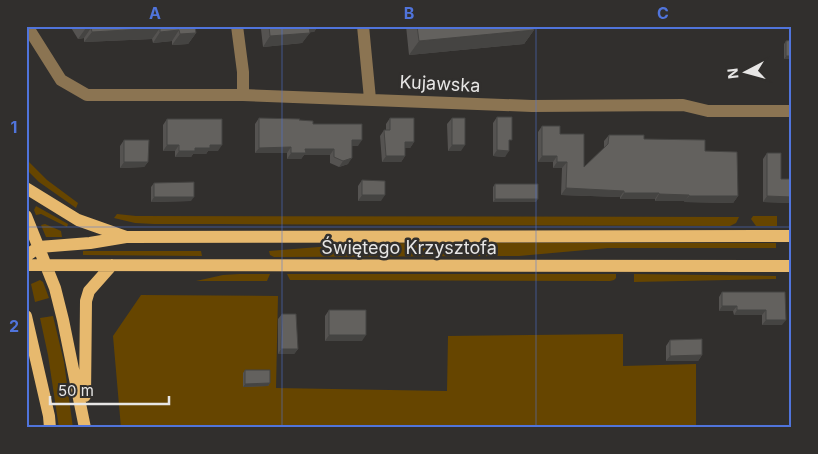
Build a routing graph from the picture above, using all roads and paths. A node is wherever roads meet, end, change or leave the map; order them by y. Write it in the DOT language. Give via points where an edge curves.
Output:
graph roads {
  1 [pos="27,26"];
  2 [pos="237,26"];
  3 [pos="362,26"];
  4 [pos="243,95"];
  5 [pos="370,99"];
  6 [pos="792,111"];
  7 [pos="26,188"];
  8 [pos="26,216"];
  9 [pos="792,236"];
  10 [pos="126,238"];
  11 [pos="39,248"];
  12 [pos="26,256"];
  13 [pos="26,265"];
  14 [pos="46,265"];
  15 [pos="112,265"];
  16 [pos="792,266"];
  17 [pos="26,316"];
  18 [pos="85,423"];
  19 [pos="50,428"];
  1 -- 4 [label="street, Kujawska" via="61,80 86,95"];
  2 -- 4 [label="street"];
  3 -- 5 [label="street"];
  4 -- 5 [label="street, Kujawska"];
  5 -- 6 [label="street, Kujawska" via="532,106 683,105 708,111"];
  7 -- 10 [label="main road" via="78,220"];
  8 -- 11 [label="main road"];
  9 -- 10 [label="main road, Świętego Krzysztofa"];
  10 -- 11 [label="main road"];
  11 -- 12 [label="main road"];
  11 -- 14 [label="main road"];
  13 -- 14 [label="main road, Świętego Krzysztofa"];
  14 -- 15 [label="main road, Świętego Krzysztofa"];
  14 -- 18 [label="main road" via="64,320"];
  15 -- 16 [label="main road, Świętego Krzysztofa"];
  15 -- 18 [label="main road" via="89,291 86,301"];
  17 -- 19 [label="main road"];
}
